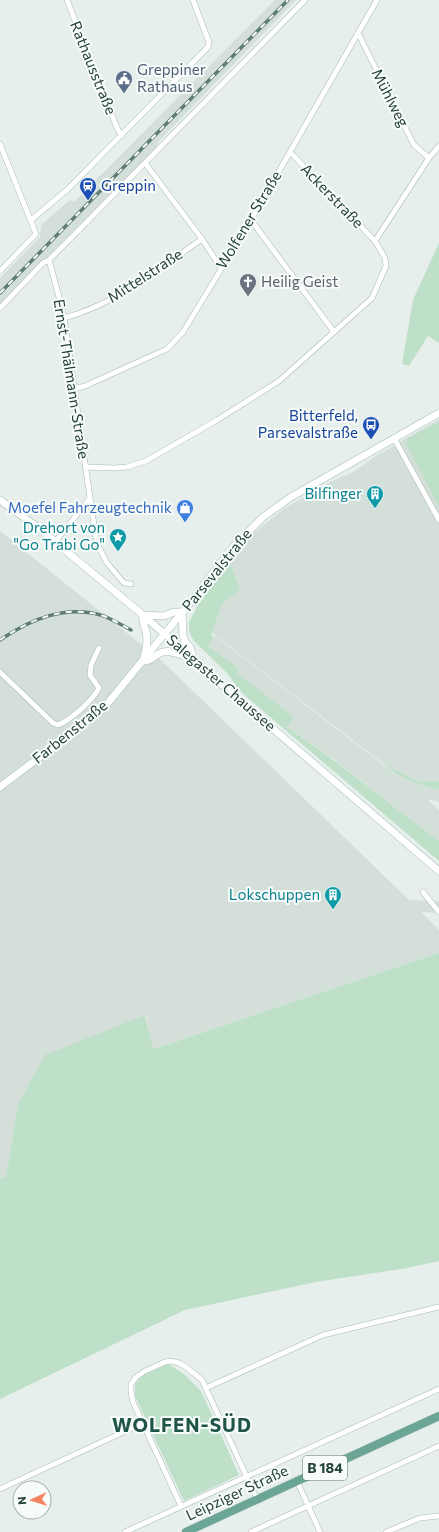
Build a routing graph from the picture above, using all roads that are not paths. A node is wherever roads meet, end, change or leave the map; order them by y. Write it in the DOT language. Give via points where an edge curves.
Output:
graph roads {
  1 [pos="67,0"];
  2 [pos="192,0"];
  3 [pos="305,0"];
  4 [pos="378,0"];
  5 [pos="358,33"];
  6 [pos="122,134"];
  7 [pos="0,144"];
  8 [pos="439,146"];
  9 [pos="290,152"];
  10 [pos="429,158"];
  11 [pos="145,163"];
  12 [pos="30,220"];
  13 [pos="251,220"];
  14 [pos="202,239"];
  15 [pos="374,241"];
  16 [pos="49,260"];
  17 [pos="221,268"];
  18 [pos="0,271"];
  19 [pos="0,308"];
  20 [pos="64,318"];
  21 [pos="334,332"];
  22 [pos="74,389"];
  23 [pos="439,413"];
  24 [pos="394,438"];
  25 [pos="85,467"];
  26 [pos="89,499"];
  27 [pos="0,500"];
  28 [pos="439,520"];
  29 [pos="55,542"];
  30 [pos="131,584"];
  31 [pos="182,612"];
  32 [pos="143,615"];
  33 [pos="165,634"];
  34 [pos="99,648"];
  35 [pos="193,658"];
  36 [pos="143,661"];
  37 [pos="0,672"];
  38 [pos="0,787"];
  39 [pos="437,869"];
  40 [pos="423,892"];
  41 [pos="439,912"];
  42 [pos="439,1307"];
  43 [pos="206,1388"];
  44 [pos="439,1389"];
  45 [pos="439,1416"];
  46 [pos="142,1423"];
  47 [pos="439,1446"];
  48 [pos="246,1477"];
  49 [pos="297,1481"];
  50 [pos="0,1489"];
  51 [pos="258,1499"];
  52 [pos="308,1505"];
  53 [pos="181,1506"];
  54 [pos="439,1516"];
  55 [pos="125,1532"];
  56 [pos="186,1532"];
  57 [pos="251,1532"];
  58 [pos="320,1532"];
  59 [pos="386,1532"];
  1 -- 6 [label="street, Rathausstraße" via="118,130"];
  2 -- 6 [label="street" via="209,42 208,47"];
  3 -- 11 [label="street"];
  4 -- 5 [label="street, Wolfener Straße"];
  5 -- 9 [label="street, Wolfener Straße"];
  5 -- 10 [label="street, Mühlweg" via="414,145"];
  6 -- 12 [label="street" via="59,197"];
  7 -- 12 [label="street"];
  8 -- 10 [label="street"];
  9 -- 13 [label="street, Wolfener Straße"];
  9 -- 15 [label="street, Ackerstraße"];
  10 -- 15 [label="street"];
  11 -- 14 [label="street"];
  11 -- 16 [label="street"];
  12 -- 18 [label="street" via="36,234"];
  13 -- 17 [label="street, Wolfener Straße"];
  13 -- 21 [label="street"];
  14 -- 17 [label="street"];
  14 -- 20 [label="street, Mittelstraße" via="113,299"];
  15 -- 21 [label="street, Ackerstraße" via="385,258 386,266 372,298"];
  16 -- 19 [label="street" via="43,263"];
  16 -- 20 [label="street, Ernst-Thälmann-Straße"];
  17 -- 22 [label="street, Wolfener Straße" via="183,332 167,349"];
  20 -- 22 [label="street, Ernst-Thälmann-Straße"];
  21 -- 25 [label="street, Ackerstraße" via="279,381 154,458 127,467"];
  22 -- 25 [label="street, Ernst-Thälmann-Straße"];
  23 -- 24 [label="street, Parsevalstraße"];
  24 -- 28 [label="street"];
  24 -- 31 [label="street, Parsevalstraße" via="291,497 263,517 238,541"];
  25 -- 26 [label="street, Ernst-Thälmann-Straße"];
  26 -- 29 [label="street"];
  26 -- 30 [label="street, Ernst-Thälmann-Straße" via="96,538 102,554 114,574 124,583"];
  27 -- 29 [label="street, Salegaster Chaussee"];
  29 -- 32 [label="street, Salegaster Chaussee"];
  31 -- 32 [label="street" via="164,616"];
  31 -- 33 [label="street, Parsevalstraße"];
  31 -- 35 [label="street" via="183,636"];
  32 -- 33 [label="street, Salegaster Chaussee"];
  32 -- 36 [label="street" via="142,623 147,644"];
  33 -- 35 [label="street, Salegaster Chaussee"];
  33 -- 36 [label="street, Farbenstraße"];
  34 -- 37 [label="street" via="91,665 90,675 99,688 95,695 58,726"];
  35 -- 36 [label="street" via="169,652 158,654 150,661"];
  35 -- 39 [label="street, Salegaster Chaussee"];
  36 -- 38 [label="street, Farbenstraße" via="103,709"];
  40 -- 41 [label="street"];
  42 -- 43 [label="street" via="323,1335"];
  43 -- 46 [label="street" via="202,1380 180,1363 165,1362 146,1371 136,1377 131,1392"];
  43 -- 48 [label="street"];
  44 -- 48 [label="street"];
  45 -- 49 [label="main road, Leipziger Straße / B 184"];
  46 -- 50 [label="street"];
  46 -- 53 [label="street"];
  47 -- 52 [label="street"];
  48 -- 51 [label="street"];
  48 -- 53 [label="street"];
  49 -- 51 [label="main road, Leipziger Straße / B 184"];
  49 -- 52 [label="street"];
  51 -- 56 [label="main road, Leipziger Straße / B 184"];
  52 -- 57 [label="street"];
  52 -- 58 [label="street"];
  53 -- 55 [label="street"];
  54 -- 59 [label="street" via="420,1518"];
}
